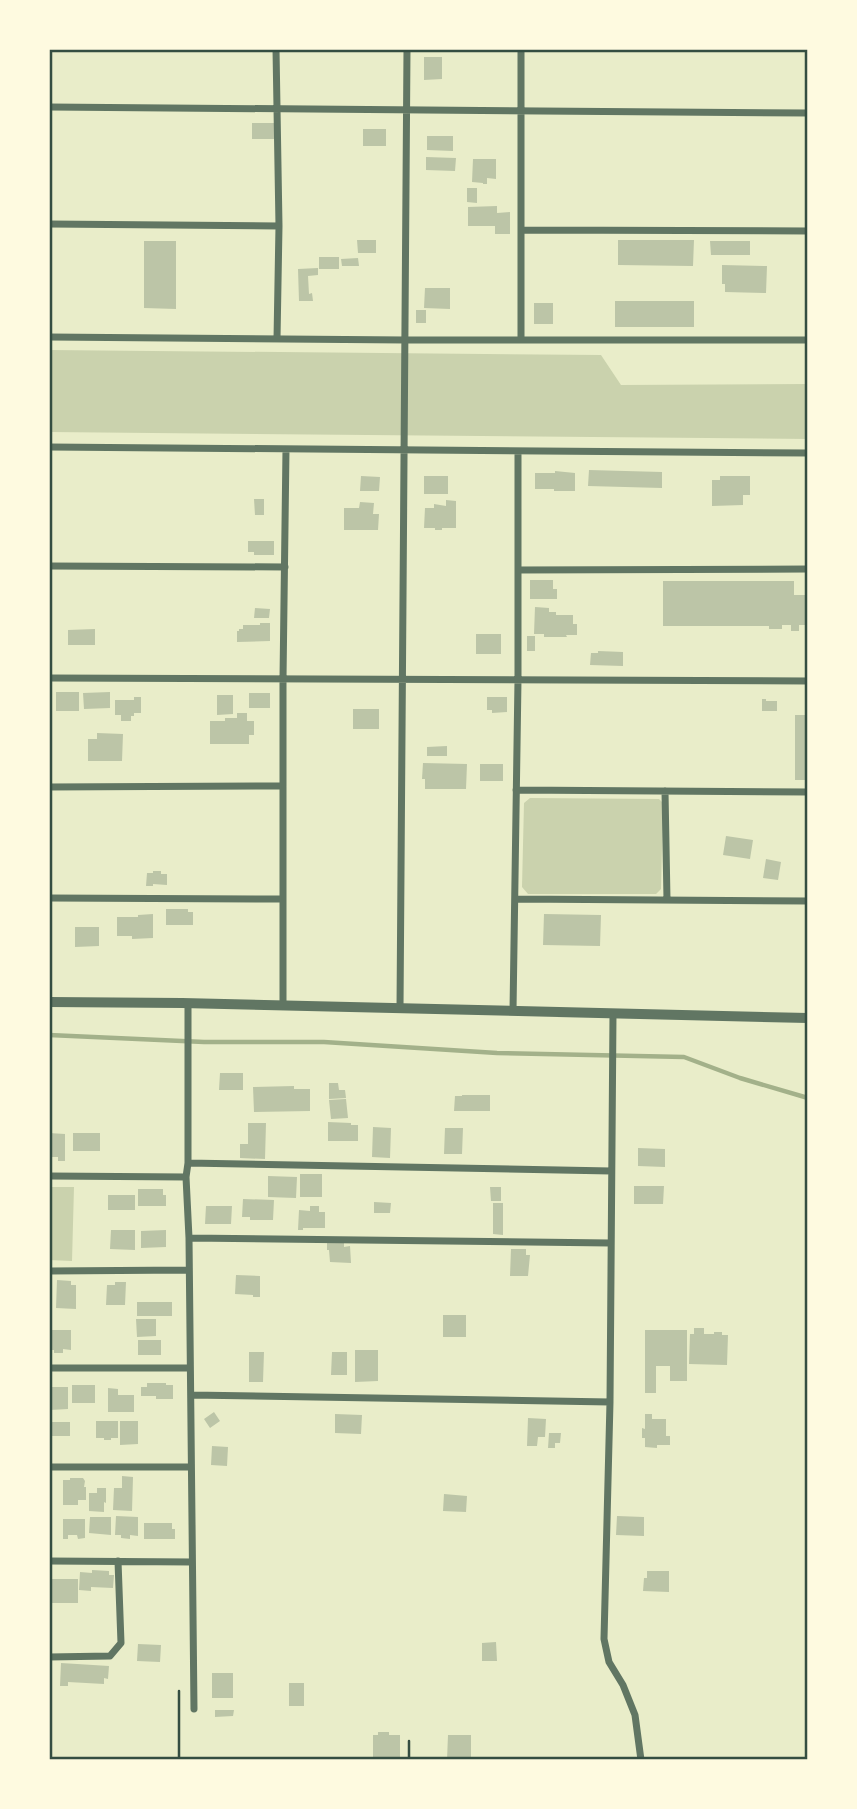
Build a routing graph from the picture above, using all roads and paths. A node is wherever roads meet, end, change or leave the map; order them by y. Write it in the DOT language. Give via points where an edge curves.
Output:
graph roads {
  1 [pos="276,49"];
  2 [pos="407,49"];
  3 [pos="521,49"];
  4 [pos="49,107"];
  5 [pos="277,109"];
  6 [pos="407,109"];
  7 [pos="521,110"];
  8 [pos="808,113"];
  9 [pos="49,224"];
  10 [pos="279,226"];
  11 [pos="522,230"];
  12 [pos="808,231"];
  13 [pos="49,337"];
  14 [pos="277,339"];
  15 [pos="405,340"];
  16 [pos="521,340"];
  17 [pos="808,340"];
  18 [pos="49,447"];
  19 [pos="286,449"];
  20 [pos="405,450"];
  21 [pos="518,451"];
  22 [pos="808,453"];
  23 [pos="49,566"];
  24 [pos="285,567"];
  25 [pos="518,569"];
  26 [pos="808,569"];
  27 [pos="49,678"];
  28 [pos="283,679"];
  29 [pos="401,679"];
  30 [pos="518,680"];
  31 [pos="808,681"];
  32 [pos="283,786"];
  33 [pos="49,787"];
  34 [pos="516,790"];
  35 [pos="666,791"];
  36 [pos="808,792"];
  37 [pos="49,898"];
  38 [pos="283,898"];
  39 [pos="515,899"];
  40 [pos="667,900"];
  41 [pos="808,901"];
  42 [pos="49,1002"];
  43 [pos="188,1003"];
  44 [pos="283,1005"];
  45 [pos="400,1008"];
  46 [pos="513,1011"];
  47 [pos="613,1013"];
  48 [pos="808,1018"];
  49 [pos="188,1163"];
  50 [pos="611,1171"];
  51 [pos="49,1176"];
  52 [pos="186,1177"];
  53 [pos="189,1238"];
  54 [pos="610,1243"];
  55 [pos="49,1270"];
  56 [pos="189,1270"];
  57 [pos="49,1368"];
  58 [pos="190,1368"];
  59 [pos="191,1395"];
  60 [pos="610,1402"];
  61 [pos="49,1467"];
  62 [pos="191,1468"];
  63 [pos="49,1561"];
  64 [pos="118,1561"];
  65 [pos="192,1562"];
  66 [pos="49,1657"];
  67 [pos="179,1692"];
  68 [pos="194,1709"];
  69 [pos="409,1741"];
  70 [pos="179,1760"];
  71 [pos="409,1760"];
  72 [pos="641,1760"];
  1 -- 5 [label="street"];
  2 -- 6 [label="street"];
  3 -- 7 [label="street"];
  4 -- 5 [label="street"];
  5 -- 6 [label="street"];
  5 -- 10 [label="street"];
  6 -- 7 [label="street"];
  6 -- 15 [label="street"];
  7 -- 8 [label="street"];
  7 -- 11 [label="street"];
  9 -- 10 [label="street"];
  10 -- 14 [label="street"];
  11 -- 12 [label="street"];
  11 -- 16 [label="street"];
  13 -- 14 [label="street"];
  14 -- 15 [label="street"];
  15 -- 16 [label="street"];
  15 -- 20 [label="street"];
  16 -- 17 [label="street"];
  18 -- 19 [label="street"];
  19 -- 20 [label="street"];
  19 -- 24 [label="street"];
  20 -- 21 [label="street"];
  20 -- 29 [label="street"];
  21 -- 22 [label="street"];
  21 -- 25 [label="street"];
  23 -- 24 [label="street"];
  24 -- 28 [label="street"];
  25 -- 26 [label="street"];
  25 -- 30 [label="street"];
  27 -- 28 [label="street"];
  28 -- 29 [label="street"];
  28 -- 32 [label="street"];
  29 -- 30 [label="street"];
  29 -- 45 [label="street"];
  30 -- 31 [label="street"];
  30 -- 34 [label="street"];
  32 -- 33 [label="street"];
  32 -- 38 [label="street"];
  34 -- 35 [label="street"];
  34 -- 39 [label="street"];
  35 -- 36 [label="street"];
  35 -- 40 [label="street"];
  37 -- 38 [label="street"];
  38 -- 44 [label="street"];
  39 -- 40 [label="street"];
  39 -- 46 [label="street"];
  40 -- 41 [label="street"];
  42 -- 43 [label="street"];
  43 -- 44 [label="street"];
  43 -- 49 [label="street"];
  44 -- 45 [label="street"];
  45 -- 46 [label="street"];
  46 -- 47 [label="street"];
  47 -- 48 [label="street"];
  47 -- 50 [label="street"];
  49 -- 50 [label="street"];
  49 -- 52 [label="street"];
  50 -- 54 [label="street"];
  51 -- 52 [label="street"];
  52 -- 53 [label="street"];
  53 -- 54 [label="street"];
  53 -- 56 [label="street"];
  54 -- 60 [label="street"];
  55 -- 56 [label="street"];
  56 -- 58 [label="street"];
  57 -- 58 [label="street"];
  58 -- 59 [label="street"];
  59 -- 60 [label="street"];
  59 -- 62 [label="street"];
  60 -- 72 [label="street" via="604,1639 609,1662 635,1715"];
  61 -- 62 [label="street"];
  62 -- 65 [label="street"];
  63 -- 64 [label="street"];
  64 -- 65 [label="street"];
  64 -- 66 [label="street" via="121,1643 110,1656"];
  65 -- 68 [label="street"];
  67 -- 70 [label="path"];
  69 -- 71 [label="path"];
}
